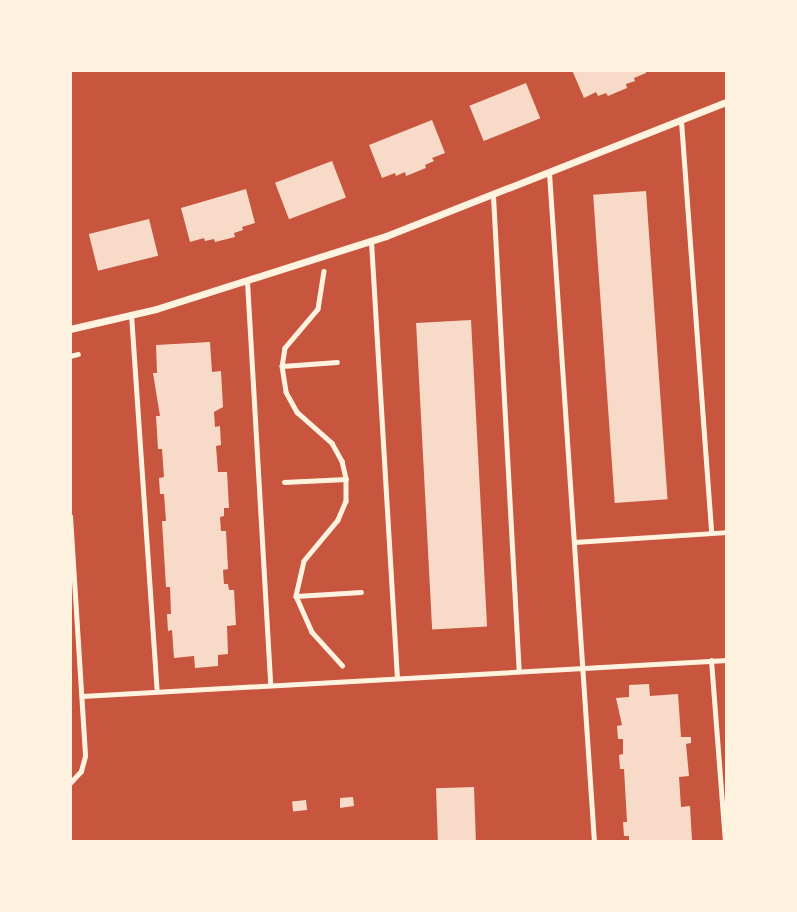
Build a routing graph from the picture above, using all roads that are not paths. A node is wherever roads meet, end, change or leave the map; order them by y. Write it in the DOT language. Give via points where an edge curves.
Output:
graph roads {
  1 [pos="727,102"];
  2 [pos="681,121"];
  3 [pos="549,173"];
  4 [pos="493,196"];
  5 [pos="371,241"];
  6 [pos="247,281"];
  7 [pos="131,314"];
  8 [pos="70,328"];
  9 [pos="70,516"];
  10 [pos="727,532"];
  11 [pos="711,533"];
  12 [pos="574,542"];
  13 [pos="711,660"];
  14 [pos="727,660"];
  15 [pos="582,668"];
  16 [pos="519,671"];
  17 [pos="397,678"];
  18 [pos="270,685"];
  19 [pos="157,691"];
  20 [pos="82,696"];
  21 [pos="70,783"];
  22 [pos="594,842"];
  23 [pos="725,842"];
  1 -- 2 [label="street"];
  2 -- 3 [label="street"];
  2 -- 11 [label="lane"];
  3 -- 4 [label="street"];
  3 -- 12 [label="lane"];
  4 -- 5 [label="street"];
  4 -- 16 [label="lane"];
  5 -- 6 [label="street"];
  5 -- 17 [label="lane"];
  6 -- 7 [label="street"];
  6 -- 18 [label="lane"];
  7 -- 8 [label="street"];
  7 -- 19 [label="lane"];
  9 -- 20 [label="lane"];
  10 -- 11 [label="lane"];
  11 -- 12 [label="lane"];
  12 -- 15 [label="lane"];
  13 -- 14 [label="lane"];
  13 -- 15 [label="lane"];
  13 -- 23 [label="lane"];
  15 -- 16 [label="lane"];
  15 -- 22 [label="lane"];
  16 -- 17 [label="lane"];
  17 -- 18 [label="lane"];
  18 -- 19 [label="lane"];
  19 -- 20 [label="lane"];
  20 -- 21 [label="lane" via="85,756 81,771"];
}
